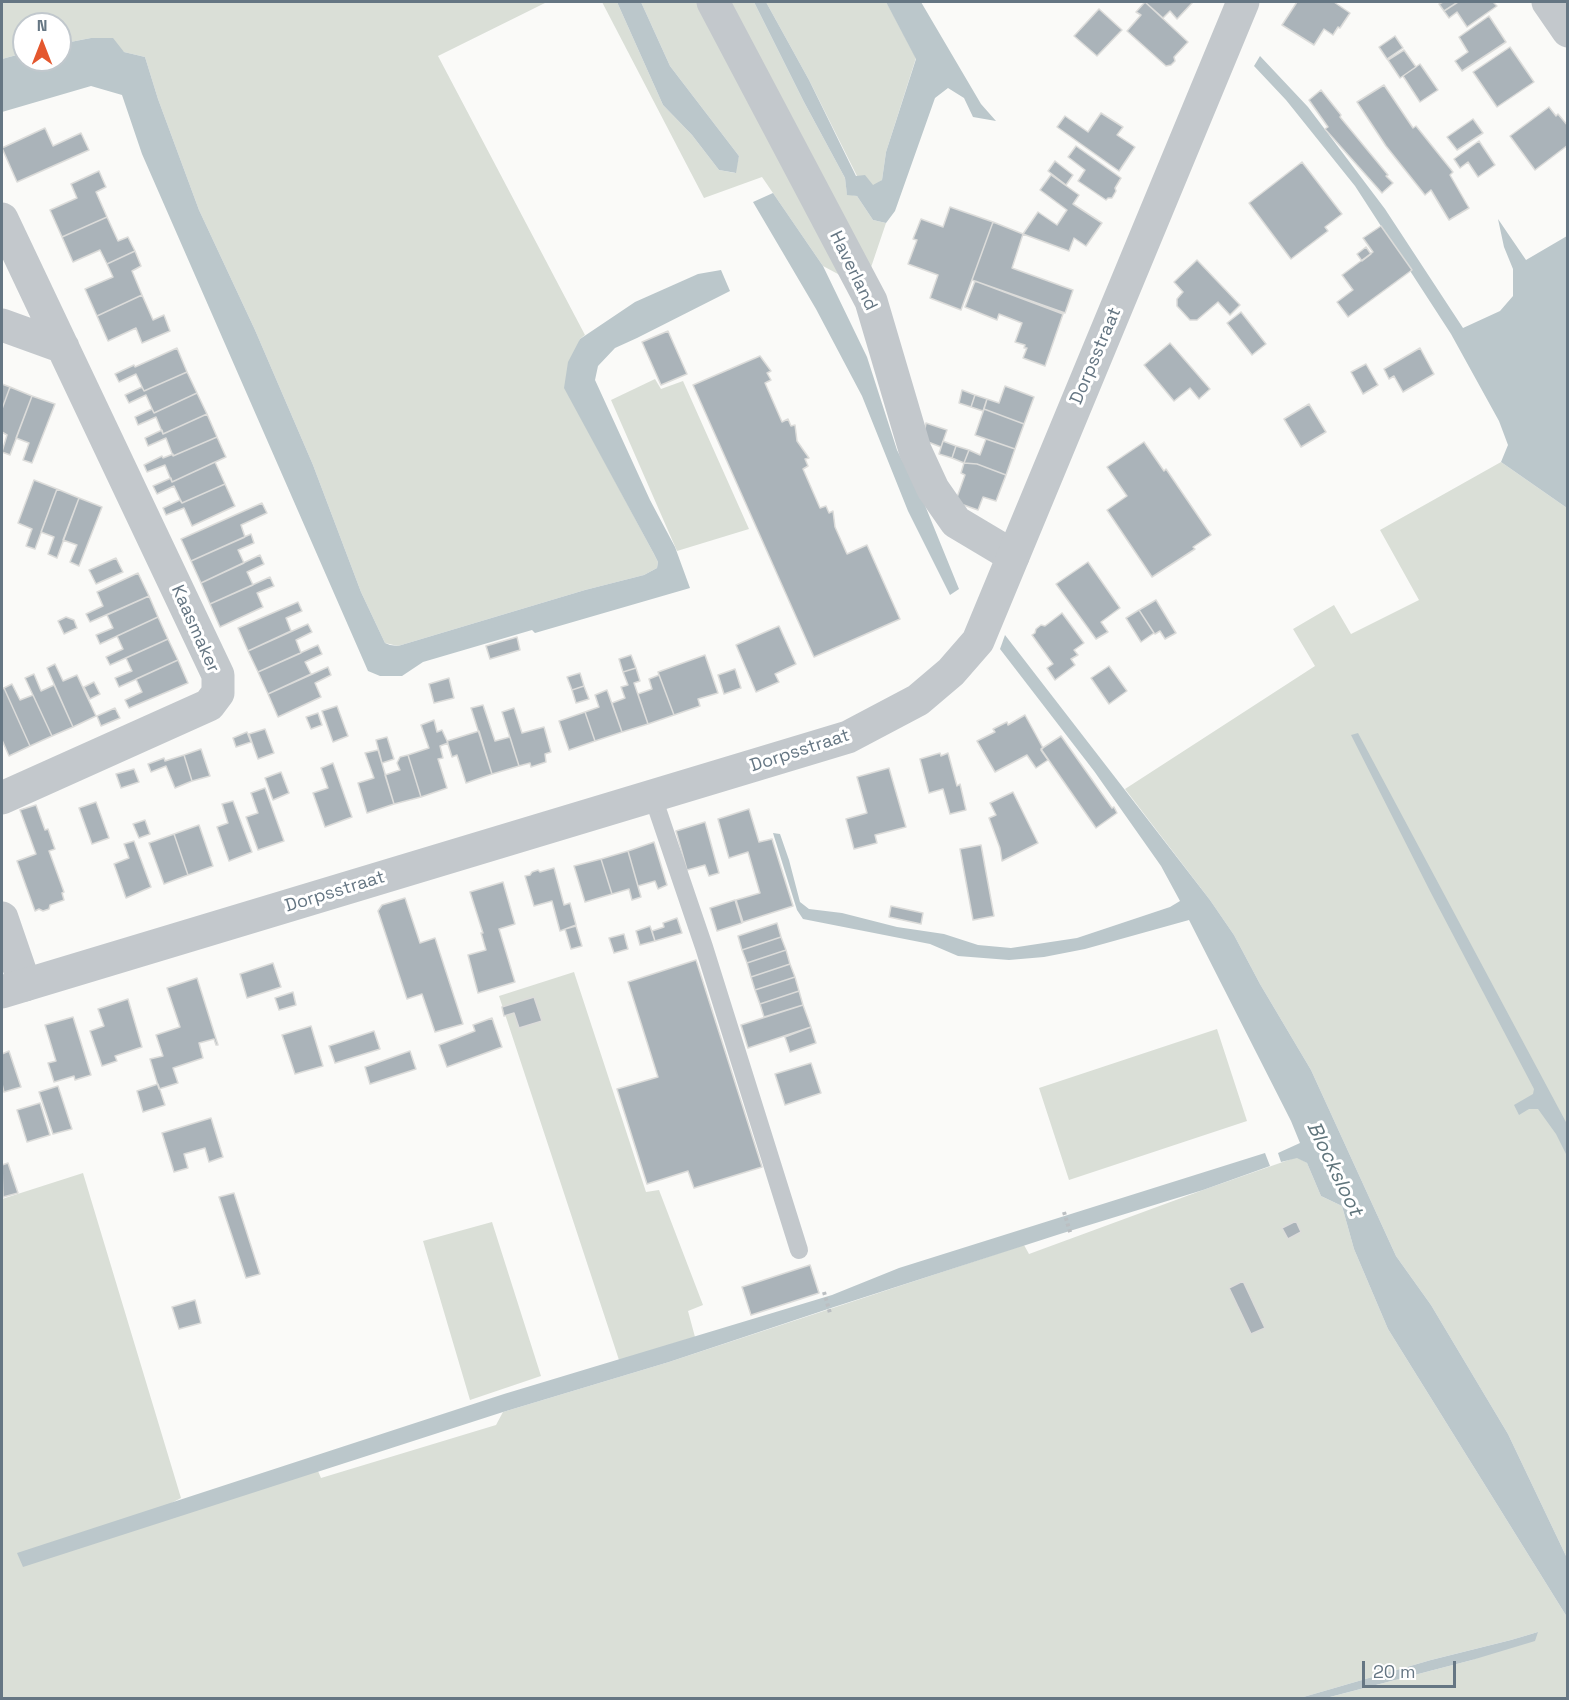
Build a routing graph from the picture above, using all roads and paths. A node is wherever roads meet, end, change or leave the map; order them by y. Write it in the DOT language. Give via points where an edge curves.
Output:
graph roads {
  1 [pos="713,2"];
  2 [pos="1243,2"];
  3 [pos="1548,2"];
  4 [pos="1568,31"];
  5 [pos="2,219"];
  6 [pos="2,325"];
  7 [pos="63,347"];
  8 [pos="1012,556"];
  9 [pos="653,797"];
  10 [pos="2,798"];
  11 [pos="2,918"];
  12 [pos="13,988"];
  13 [pos="1064,1212"];
  14 [pos="1071,1235"];
  15 [pos="799,1250"];
  16 [pos="824,1292"];
  17 [pos="830,1313"];
  1 -- 8 [label="street, Haverland" via="871,301 915,450 933,489 956,522"];
  2 -- 8 [label="street, Dorpsstraat"];
  3 -- 4 [label="street"];
  5 -- 7 [label="street, Kaasmaker"];
  6 -- 7 [label="street"];
  7 -- 10 [label="street, Kaasmaker" via="218,675 218,693 209,705"];
  8 -- 9 [label="street, Dorpsstraat" via="978,641 951,672 918,700 848,737"];
  9 -- 12 [label="street, Dorpsstraat"];
  9 -- 15 [label="lane"];
  11 -- 12 [label="street"];
  13 -- 14 [label="path"];
  16 -- 17 [label="path"];
}
